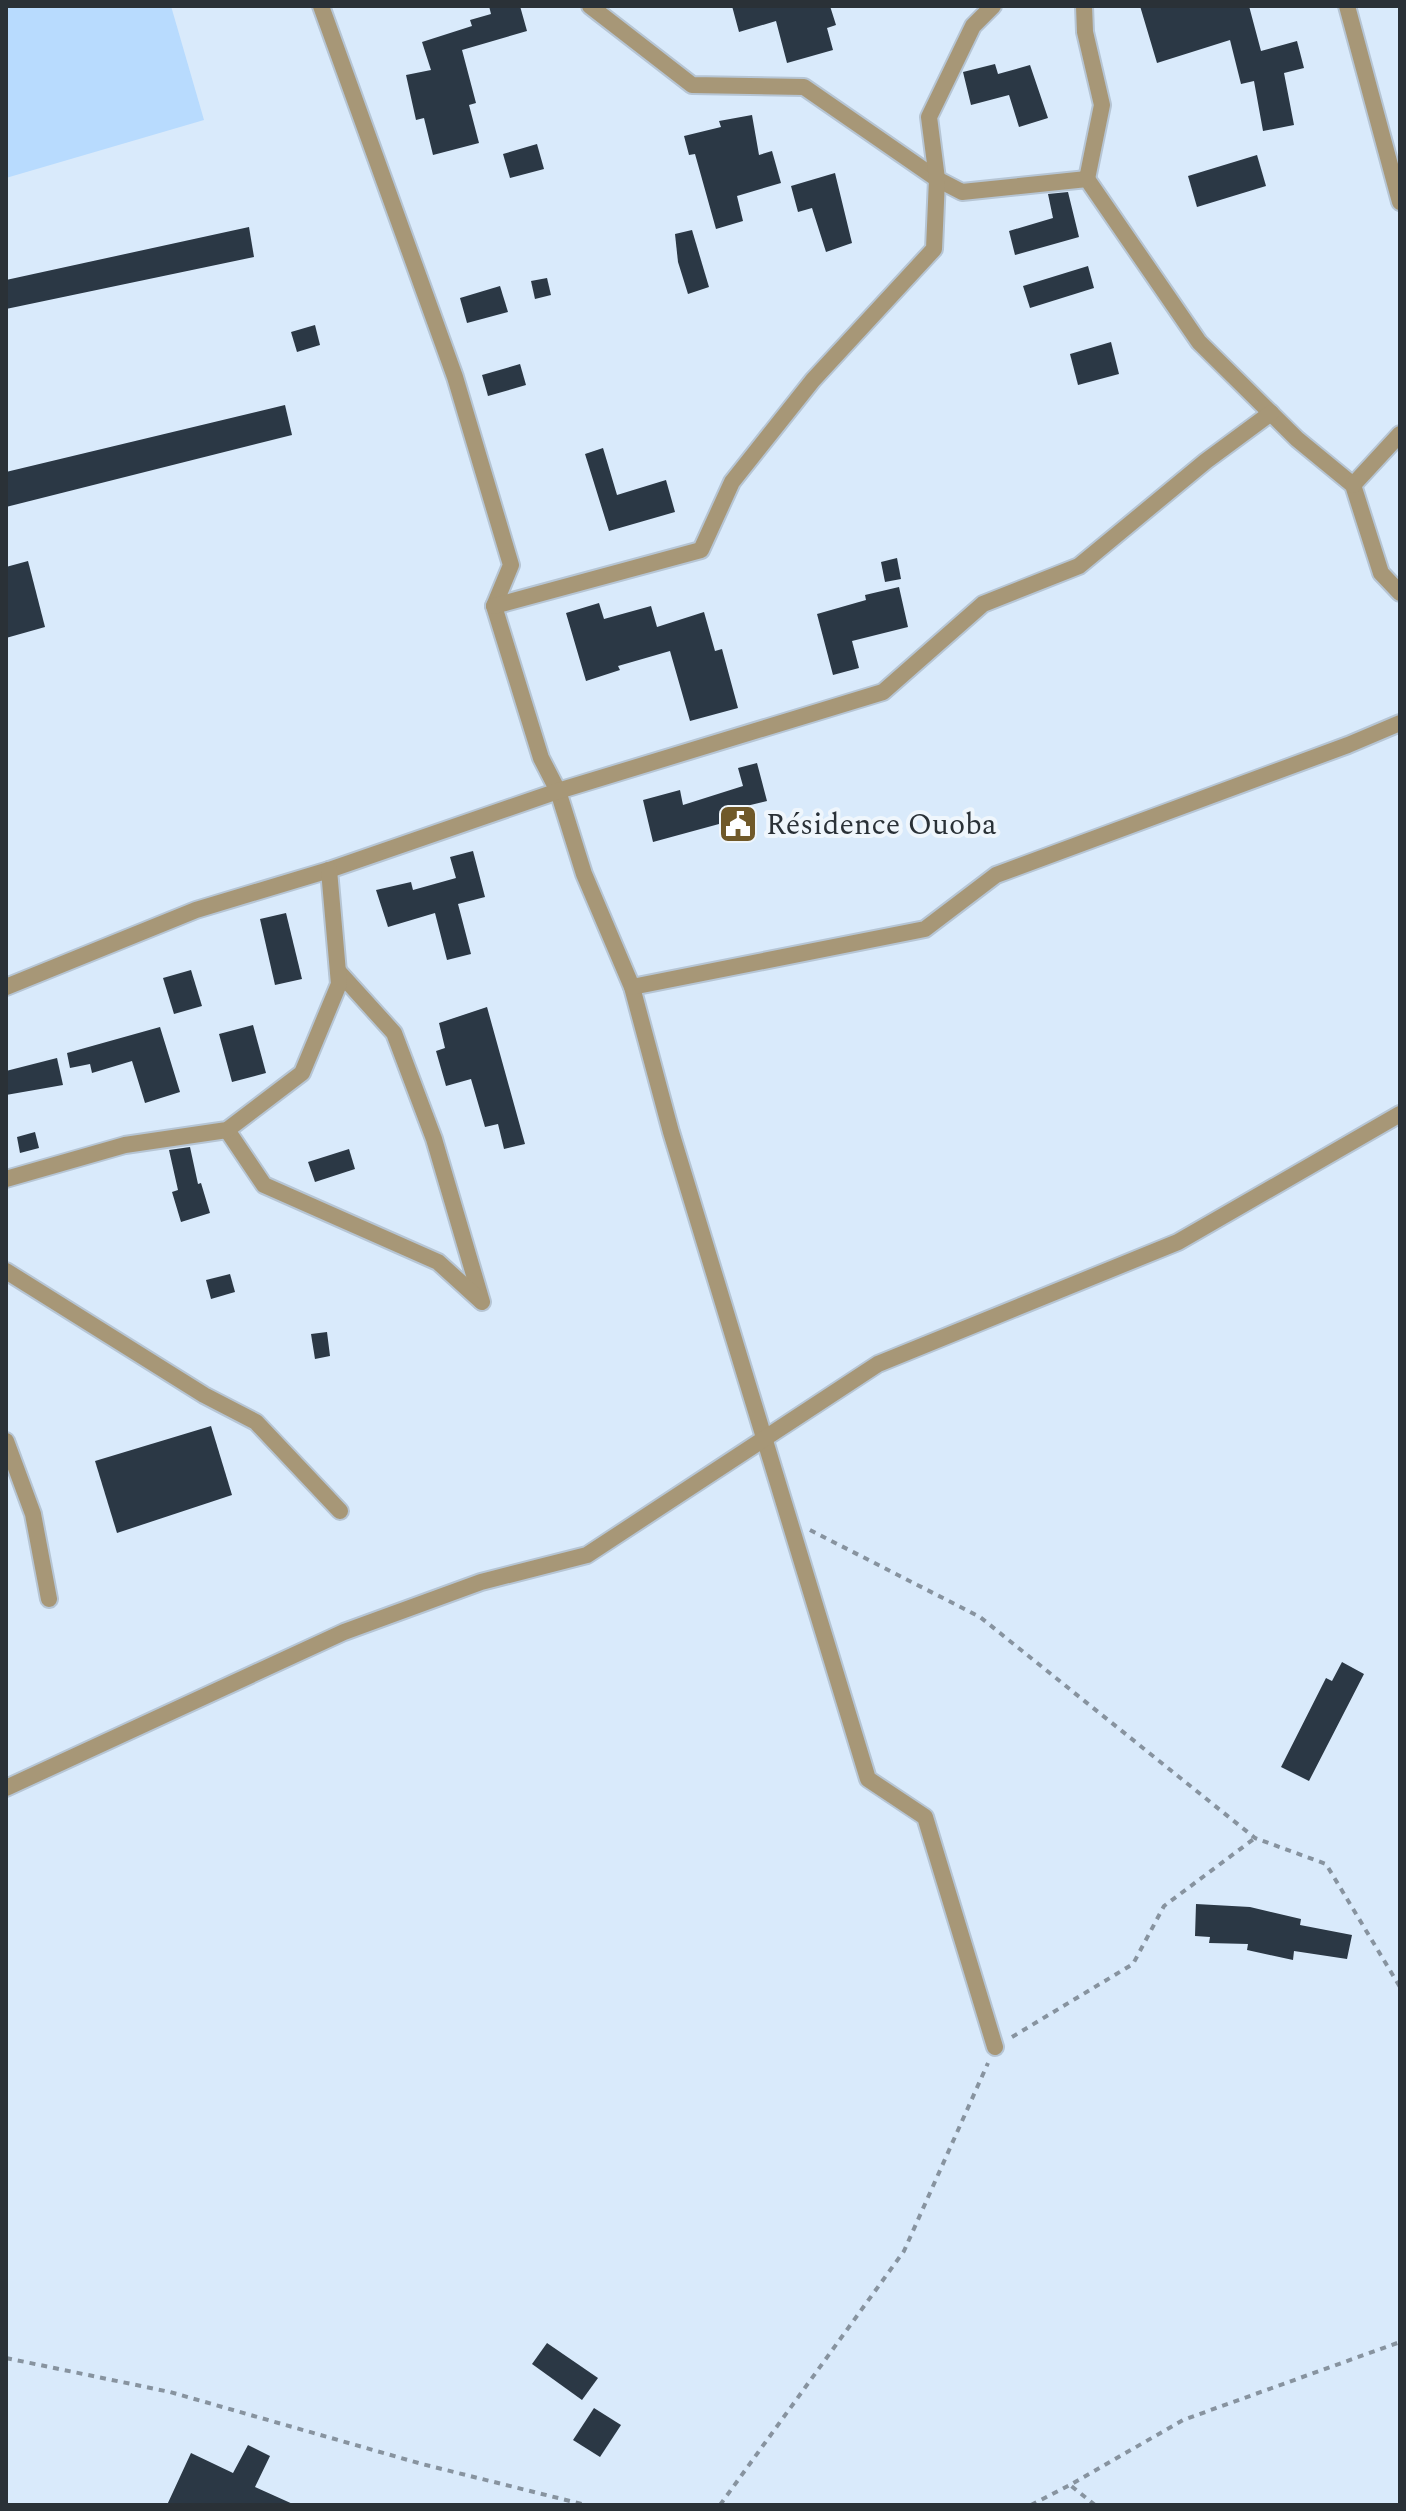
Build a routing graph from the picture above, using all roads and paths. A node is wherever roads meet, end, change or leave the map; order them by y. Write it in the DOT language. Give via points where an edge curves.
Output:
graph roads {
  1 [pos="321,6"];
  2 [pos="590,6"];
  3 [pos="993,6"];
  4 [pos="1084,6"];
  5 [pos="1347,6"];
  6 [pos="937,179"];
  7 [pos="1087,179"];
  8 [pos="1400,202"];
  9 [pos="1271,413"];
  10 [pos="1400,434"];
  11 [pos="1353,485"];
  12 [pos="1400,593"];
  13 [pos="494,606"];
  14 [pos="1400,723"];
  15 [pos="558,791"];
  16 [pos="329,870"];
  17 [pos="338,971"];
  18 [pos="6,987"];
  19 [pos="632,987"];
  20 [pos="1400,1114"];
  21 [pos="227,1130"];
  22 [pos="6,1179"];
  23 [pos="6,1271"];
  24 [pos="766,1438"];
  25 [pos="6,1441"];
  26 [pos="340,1511"];
  27 [pos="790,1519"];
  28 [pos="49,1599"];
  29 [pos="6,1788"];
  30 [pos="1255,1838"];
  31 [pos="1400,1987"];
  32 [pos="995,2047"];
  33 [pos="1400,2342"];
  34 [pos="6,2358"];
  35 [pos="1070,2485"];
  36 [pos="586,2505"];
  37 [pos="720,2505"];
  38 [pos="1031,2505"];
  39 [pos="1095,2505"];
  1 -- 13 [label="street" via="455,377 511,565"];
  2 -- 6 [label="street" via="692,85 804,87"];
  3 -- 6 [label="street" via="973,26 929,117"];
  4 -- 7 [label="street" via="1102,105"];
  5 -- 8 [label="street"];
  6 -- 7 [label="street" via="962,192"];
  6 -- 13 [label="street" via="934,249 813,380 732,482 701,550"];
  7 -- 9 [label="street" via="1199,342"];
  9 -- 11 [label="street"];
  9 -- 15 [label="street" via="1079,566 983,604 883,692"];
  10 -- 11 [label="street"];
  11 -- 12 [label="street" via="1381,573"];
  13 -- 15 [label="street" via="541,758"];
  14 -- 19 [label="street" via="996,875 925,929"];
  15 -- 16 [label="street"];
  15 -- 19 [label="street" via="584,874"];
  16 -- 17 [label="street"];
  16 -- 18 [label="street" via="196,910"];
  17 -- 21 [label="street" via="339,984 302,1073"];
  17 -- 21 [label="street" via="394,1033 434,1139 482,1302 438,1262 264,1185"];
  19 -- 24 [label="street"];
  20 -- 24 [label="street" via="1178,1242 878,1364"];
  21 -- 22 [label="street" via="125,1145"];
  23 -- 26 [label="street" via="256,1422"];
  24 -- 27 [label="street"];
  24 -- 29 [label="street" via="587,1555 481,1582 344,1632"];
  25 -- 28 [label="street" via="33,1514"];
  27 -- 30 [label="path" via="980,1617"];
  27 -- 32 [label="street" via="868,1779 925,1817"];
  30 -- 31 [label="path" via="1326,1864"];
  30 -- 32 [label="path" via="1164,1906 1133,1964"];
  32 -- 37 [label="path" via="904,2251"];
  33 -- 35 [label="path" via="1183,2420"];
  34 -- 36 [label="path" via="170,2392"];
  35 -- 38 [label="path"];
  35 -- 39 [label="path"];
}
